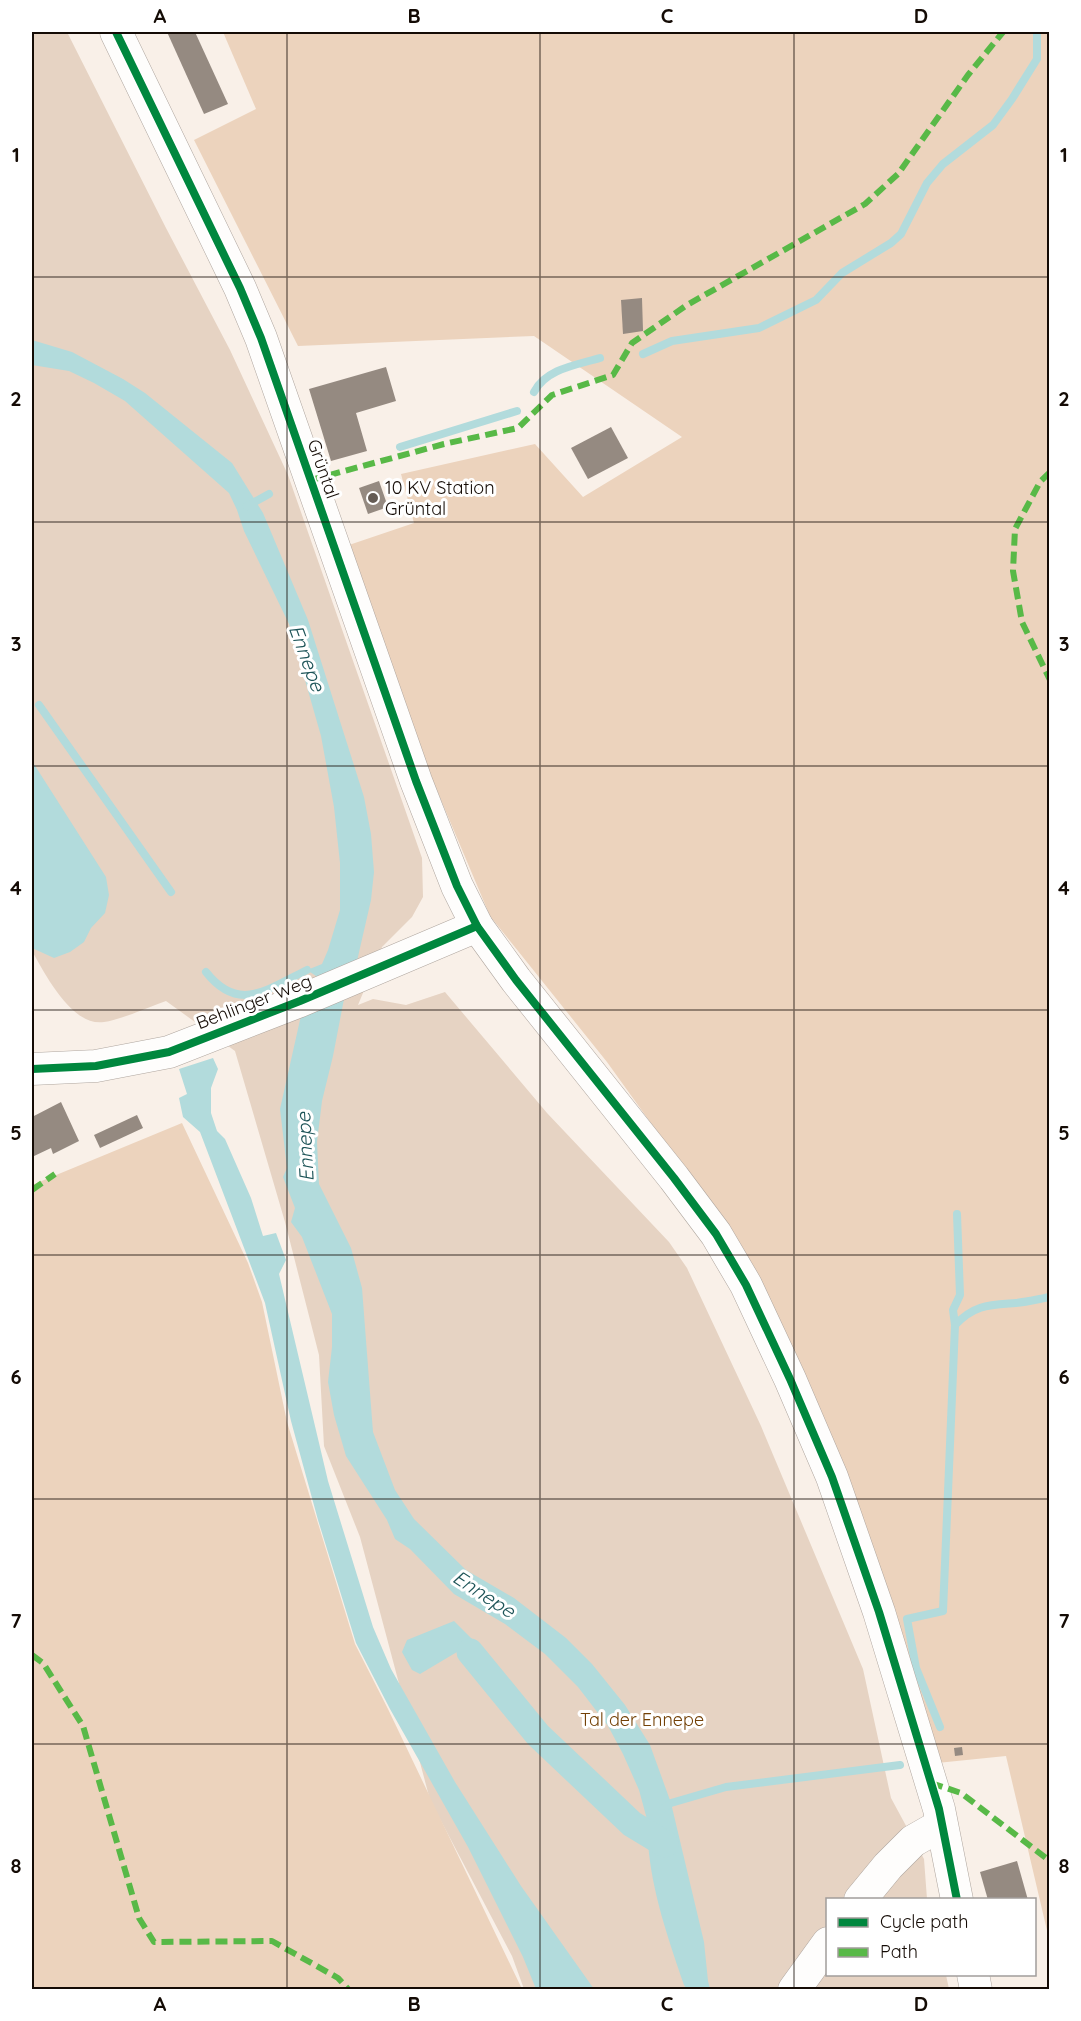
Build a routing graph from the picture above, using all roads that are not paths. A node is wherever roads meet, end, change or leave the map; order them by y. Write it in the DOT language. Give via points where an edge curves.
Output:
graph roads {
  1 [pos="116,32"];
  2 [pos="477,926"];
  3 [pos="32,1069"];
  4 [pos="941,1825"];
  5 [pos="861,1898"];
  6 [pos="957,1898"];
  7 [pos="826,1946"];
  8 [pos="794,1989"];
  1 -- 2 [label="street, Grüntal" via="261,338 416,781"];
  2 -- 3 [label="street, Behlinger Weg" via="169,1052 96,1066"];
  2 -- 4 [label="street, Grüntal" via="716,1234 746,1285 832,1477 879,1612"];
  4 -- 5 [label="street" via="913,1841"];
  4 -- 6 [label="street, Grüntal"];
  7 -- 8 [label="street"];
}
